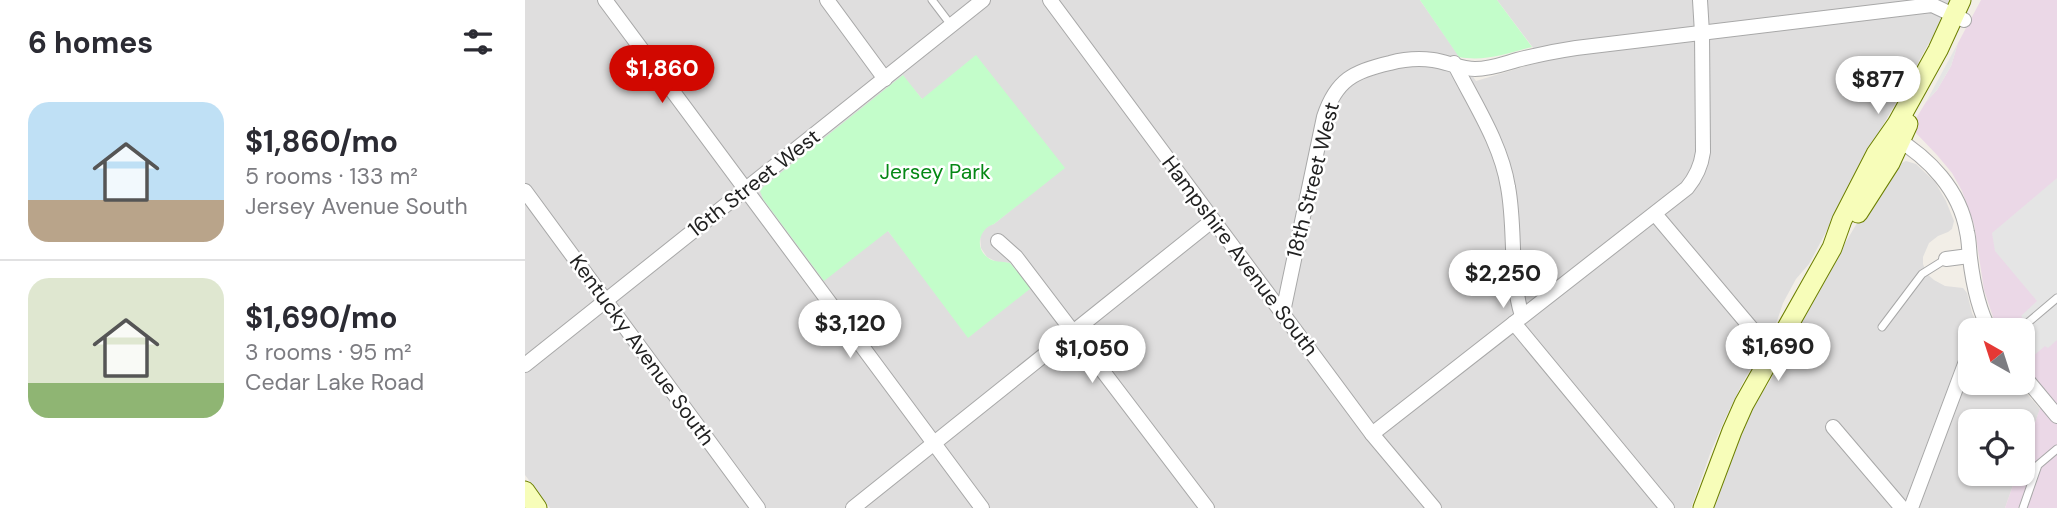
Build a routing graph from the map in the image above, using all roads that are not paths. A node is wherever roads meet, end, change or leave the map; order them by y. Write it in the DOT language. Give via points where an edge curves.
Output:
graph roads {
  1 [pos="605,0"];
  2 [pos="827,0"];
  3 [pos="932,0"];
  4 [pos="983,0"];
  5 [pos="1050,0"];
  6 [pos="1700,0"];
  7 [pos="1975,0"];
  8 [pos="1932,2"];
  9 [pos="1960,12"];
  10 [pos="951,26"];
  11 [pos="1702,33"];
  12 [pos="1454,64"];
  13 [pos="885,79"];
  14 [pos="1895,137"];
  15 [pos="746,190"];
  16 [pos="525,191"];
  17 [pos="1655,214"];
  18 [pos="1213,220"];
  19 [pos="998,241"];
  20 [pos="1969,256"];
  21 [pos="1946,259"];
  22 [pos="2057,298"];
  23 [pos="606,301"];
  24 [pos="1283,312"];
  25 [pos="1983,318"];
  26 [pos="2033,318"];
  27 [pos="1518,319"];
  28 [pos="1882,327"];
  29 [pos="1073,331"];
  30 [pos="1776,345"];
  31 [pos="525,365"];
  32 [pos="1958,383"];
  33 [pos="2035,389"];
  34 [pos="2057,416"];
  35 [pos="1833,427"];
  36 [pos="1372,434"];
  37 [pos="933,444"];
  38 [pos="2057,449"];
  39 [pos="525,492"];
  40 [pos="537,508"];
  41 [pos="758,508"];
  42 [pos="853,508"];
  43 [pos="982,508"];
  44 [pos="1207,508"];
  45 [pos="1434,508"];
  46 [pos="1667,508"];
  47 [pos="1703,508"];
  48 [pos="1902,508"];
  49 [pos="1911,508"];
  50 [pos="2023,508"];
  1 -- 15 [label="street"];
  2 -- 13 [label="street"];
  3 -- 10 [label="lane"];
  4 -- 10 [label="street, 16th Street West"];
  5 -- 18 [label="street, Hampshire Avenue South"];
  6 -- 11 [label="street"];
  7 -- 9 [label="street"];
  8 -- 9 [label="street"];
  8 -- 11 [label="street, 18th Street West"];
  9 -- 14 [label="street"];
  10 -- 13 [label="street, 16th Street West"];
  11 -- 12 [label="street, 18th Street West" via="1546,53 1493,68"];
  11 -- 17 [label="street" via="1701,165 1687,188"];
  12 -- 24 [label="street, 18th Street West" via="1417,58 1371,67 1355,73 1333,93"];
  12 -- 27 [label="street" via="1503,165 1511,205"];
  13 -- 15 [label="street, 16th Street West"];
  14 -- 20 [label="street" via="1952,189 1968,232"];
  14 -- 30 [label="street" via="1876,155 1832,247"];
  15 -- 23 [label="street, 16th Street West"];
  15 -- 37 [label="street"];
  16 -- 23 [label="street, Kentucky Avenue South"];
  17 -- 27 [label="street"];
  17 -- 30 [label="street" via="1752,329"];
  18 -- 24 [label="street, Hampshire Avenue South"];
  18 -- 29 [label="street"];
  19 -- 29 [label="street" via="1016,257"];
  20 -- 21 [label="street"];
  20 -- 25 [label="street"];
  21 -- 28 [label="lane" via="1922,274"];
  22 -- 26 [label="lane"];
  23 -- 31 [label="street, 16th Street West"];
  23 -- 41 [label="street, Kentucky Avenue South"];
  24 -- 36 [label="street, Hampshire Avenue South"];
  27 -- 36 [label="street"];
  27 -- 46 [label="street"];
  29 -- 37 [label="street"];
  29 -- 44 [label="street"];
  30 -- 47 [label="street" via="1732,431"];
  32 -- 49 [label="street"];
  33 -- 34 [label="street"];
  35 -- 48 [label="street"];
  36 -- 45 [label="street, Hampshire Avenue South"];
  37 -- 42 [label="street"];
  37 -- 43 [label="street"];
  38 -- 50 [label="lane" via="2038,465"];
  39 -- 40 [label="street"];
}
